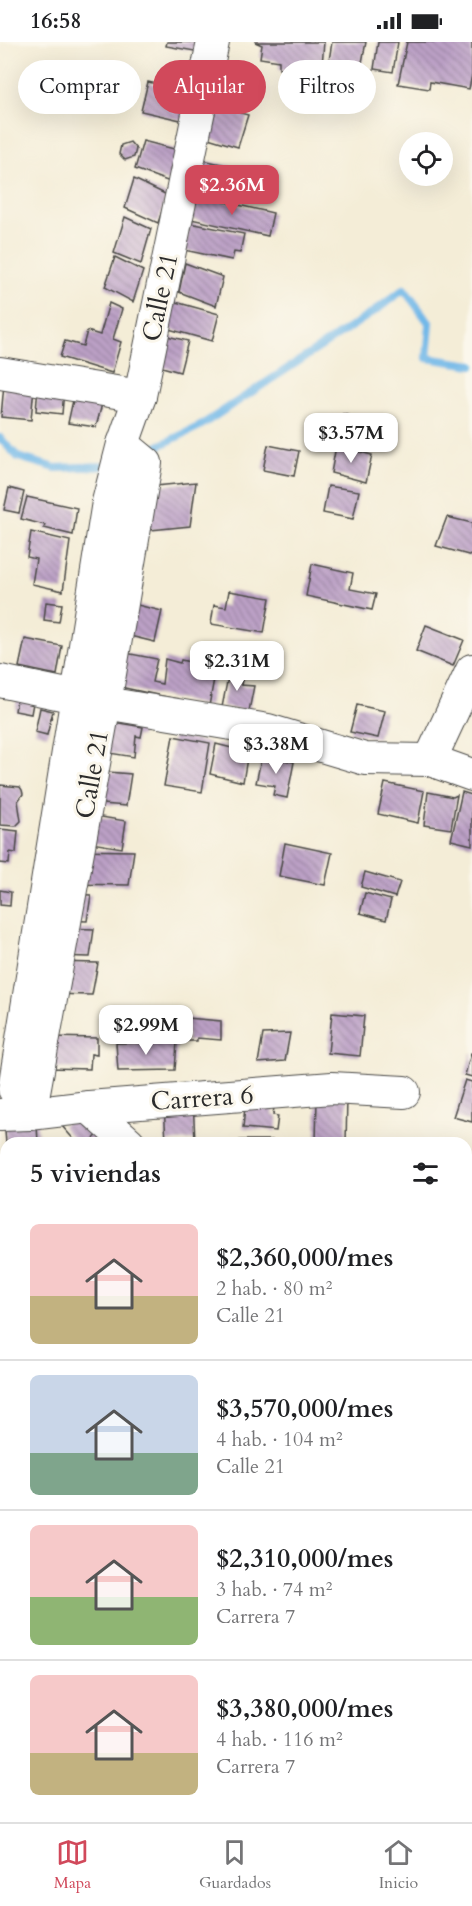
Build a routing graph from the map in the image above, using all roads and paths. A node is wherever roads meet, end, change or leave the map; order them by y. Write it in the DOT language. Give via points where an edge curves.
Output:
graph roads {
  1 [pos="213,42"];
  2 [pos="0,373"];
  3 [pos="140,396"];
  4 [pos="134,453"];
  5 [pos="472,670"];
  6 [pos="0,681"];
  7 [pos="90,701"];
  8 [pos="430,760"];
  9 [pos="472,775"];
  10 [pos="404,1092"];
  11 [pos="15,1106"];
  12 [pos="89,1107"];
  13 [pos="122,1137"];
  1 -- 3 [label="street, Calle 21"];
  2 -- 3 [label="street"];
  3 -- 4 [label="street, Calle 21"];
  4 -- 7 [label="street, Calle 21"];
  4 -- 7 [label="street, Calle 21" via="108,502"];
  5 -- 8 [label="street"];
  6 -- 7 [label="street"];
  7 -- 8 [label="street" via="268,730 365,759"];
  7 -- 11 [label="street, Calle 21"];
  8 -- 9 [label="street"];
  10 -- 12 [label="street, Carrera 6" via="332,1088"];
  11 -- 12 [label="street, Carrera 6"];
  12 -- 13 [label="street"];
}
